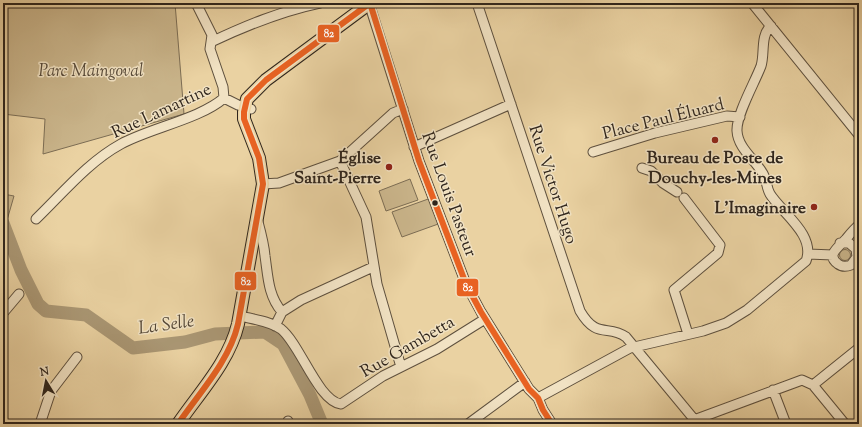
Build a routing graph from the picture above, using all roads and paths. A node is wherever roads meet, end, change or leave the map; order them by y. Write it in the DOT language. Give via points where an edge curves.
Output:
graph roads {
  1 [pos="196,3"];
  2 [pos="320,3"];
  3 [pos="477,3"];
  4 [pos="752,3"];
  5 [pos="367,7"];
  6 [pos="771,26"];
  7 [pos="211,42"];
  8 [pos="224,98"];
  9 [pos="510,104"];
  10 [pos="248,108"];
  11 [pos="403,109"];
  12 [pos="740,117"];
  13 [pos="859,135"];
  14 [pos="414,146"];
  15 [pos="593,152"];
  16 [pos="340,161"];
  17 [pos="642,168"];
  18 [pos="263,184"];
  19 [pos="36,220"];
  20 [pos="258,220"];
  21 [pos="859,225"];
  22 [pos="840,244"];
  23 [pos="858,252"];
  24 [pos="808,254"];
  25 [pos="833,255"];
  26 [pos="856,265"];
  27 [pos="373,267"];
  28 [pos="19,294"];
  29 [pos="282,312"];
  30 [pos="3,313"];
  31 [pos="485,319"];
  32 [pos="239,320"];
  33 [pos="275,326"];
  34 [pos="688,334"];
  35 [pos="634,346"];
  36 [pos="859,348"];
  37 [pos="77,357"];
  38 [pos="400,367"];
  39 [pos="525,382"];
  40 [pos="813,385"];
  41 [pos="773,390"];
  42 [pos="538,398"];
  43 [pos="696,422"];
  44 [pos="40,424"];
  45 [pos="178,424"];
  46 [pos="468,424"];
  47 [pos="552,424"];
  48 [pos="786,424"];
  49 [pos="845,424"];
  1 -- 7 [label="street" via="210,31"];
  2 -- 7 [label="street" via="279,13"];
  3 -- 9 [label="street, Rue Victor Hugo"];
  4 -- 6 [label="street"];
  5 -- 10 [label="main road" via="260,84 249,96"];
  5 -- 11 [label="street, Rue Louis Pasteur"];
  6 -- 12 [label="street" via="765,37 761,66"];
  6 -- 13 [label="street"];
  7 -- 8 [label="street" via="210,49 223,87"];
  8 -- 10 [label="street, Rue Lamartine"];
  8 -- 19 [label="street, Rue Lamartine" via="212,106 133,138 109,151"];
  9 -- 14 [label="street"];
  9 -- 35 [label="street, Rue Victor Hugo" via="582,315 594,328 622,334"];
  10 -- 18 [label="main road" via="244,119 254,142"];
  11 -- 14 [label="street, Rue Louis Pasteur"];
  11 -- 16 [label="street" via="393,113"];
  12 -- 15 [label="street, Place Paul Éluard" via="729,115 712,119"];
  12 -- 24 [label="street" via="737,128 740,144 764,174 770,194 803,236"];
  14 -- 31 [label="street, Rue Louis Pasteur" via="466,284"];
  16 -- 18 [label="street" via="278,183"];
  16 -- 27 [label="street" via="366,217"];
  17 -- 34 [label="street" via="651,171 681,195 719,243 718,253 674,290"];
  18 -- 20 [label="main road"];
  20 -- 29 [label="street" via="269,286 277,307"];
  20 -- 32 [label="main road"];
  21 -- 22 [label="street"];
  22 -- 23 [label="street" via="852,245"];
  22 -- 25 [label="street" via="835,248"];
  23 -- 26 [label="street"];
  24 -- 25 [label="street"];
  24 -- 34 [label="street" via="801,267 743,313 716,327"];
  25 -- 26 [label="street" via="836,262 842,266"];
  27 -- 29 [label="street" via="306,297"];
  27 -- 38 [label="street"];
  28 -- 30 [label="street"];
  29 -- 33 [label="street"];
  31 -- 38 [label="street, Rue Gambetta" via="437,349"];
  31 -- 39 [label="street, Rue Louis Pasteur"];
  32 -- 33 [label="street"];
  32 -- 45 [label="main road" via="232,344 225,356"];
  33 -- 38 [label="street, Rue Gambetta" via="291,340 322,390 336,403 346,402"];
  34 -- 35 [label="street"];
  35 -- 42 [label="street"];
  35 -- 43 [label="street, Rue Victor Hugo"];
  36 -- 40 [label="street"];
  37 -- 44 [label="street" via="51,391"];
  39 -- 42 [label="street, Rue Louis Pasteur"];
  39 -- 46 [label="street"];
  40 -- 41 [label="street" via="802,380"];
  40 -- 49 [label="street"];
  41 -- 43 [label="street"];
  41 -- 48 [label="street"];
  42 -- 47 [label="street, Rue Louis Pasteur" via="542,410"];
}
